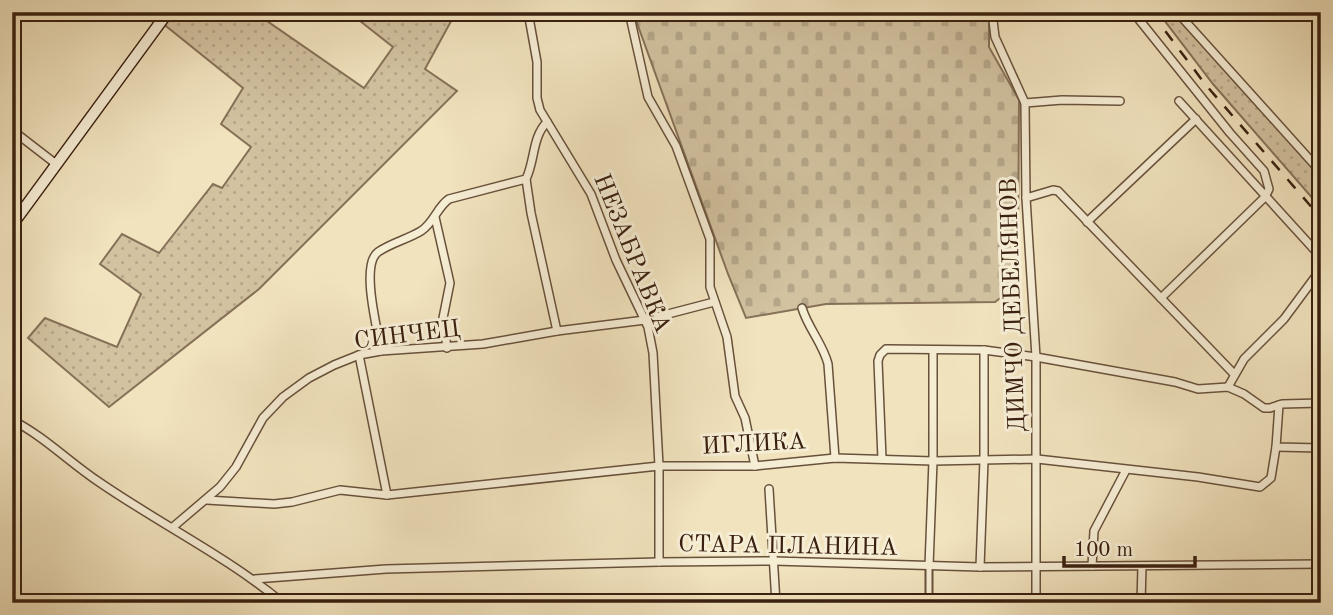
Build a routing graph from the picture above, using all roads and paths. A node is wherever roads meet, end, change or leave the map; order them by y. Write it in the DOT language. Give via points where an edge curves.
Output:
graph roads {
  1 [pos="168,12"];
  2 [pos="528,12"];
  3 [pos="629,12"];
  4 [pos="992,12"];
  5 [pos="1133,12"];
  6 [pos="1177,12"];
  7 [pos="1120,101"];
  8 [pos="1180,101"];
  9 [pos="1025,103"];
  10 [pos="1196,118"];
  11 [pos="547,122"];
  12 [pos="12,130"];
  13 [pos="1317,163"];
  14 [pos="56,164"];
  15 [pos="1321,172"];
  16 [pos="526,179"];
  17 [pos="1265,197"];
  18 [pos="1027,198"];
  19 [pos="435,216"];
  20 [pos="1087,222"];
  21 [pos="12,225"];
  22 [pos="1321,257"];
  23 [pos="1321,270"];
  24 [pos="1161,298"];
  25 [pos="714,302"];
  26 [pos="802,308"];
  27 [pos="645,320"];
  28 [pos="557,331"];
  29 [pos="447,348"];
  30 [pos="933,350"];
  31 [pos="984,350"];
  32 [pos="381,351"];
  33 [pos="359,355"];
  34 [pos="1036,357"];
  35 [pos="1234,374"];
  36 [pos="1227,387"];
  37 [pos="1321,403"];
  38 [pos="1279,405"];
  39 [pos="12,419"];
  40 [pos="1276,447"];
  41 [pos="1321,448"];
  42 [pos="835,457"];
  43 [pos="883,459"];
  44 [pos="1037,459"];
  45 [pos="985,460"];
  46 [pos="933,461"];
  47 [pos="659,466"];
  48 [pos="755,466"];
  49 [pos="1126,470"];
  50 [pos="769,489"];
  51 [pos="387,495"];
  52 [pos="206,500"];
  53 [pos="173,527"];
  54 [pos="774,561"];
  55 [pos="659,562"];
  56 [pos="1321,564"];
  57 [pos="929,566"];
  58 [pos="1092,566"];
  59 [pos="1142,566"];
  60 [pos="980,567"];
  61 [pos="1037,567"];
  62 [pos="255,579"];
  63 [pos="283,603"];
  64 [pos="776,603"];
  65 [pos="929,603"];
  66 [pos="1037,603"];
  67 [pos="1141,603"];
  1 -- 14 [label="main road"];
  2 -- 11 [label="street, НЕЗАБРАВКА" via="537,62 537,97"];
  3 -- 25 [label="street" via="648,97 676,146 710,239"];
  4 -- 9 [label="street, ДИМЧО ДЕБЕЛЯНОВ" via="995,37"];
  5 -- 17 [label="street" via="1264,171 1269,189"];
  6 -- 13 [label="street"];
  7 -- 9 [label="street"];
  8 -- 10 [label="street"];
  9 -- 18 [label="street, ДИМЧО ДЕБЕЛЯНОВ"];
  10 -- 17 [label="street"];
  10 -- 20 [label="street"];
  11 -- 16 [label="street" via="538,134"];
  11 -- 27 [label="street, НЕЗАБРАВКА" via="591,194"];
  12 -- 14 [label="street"];
  13 -- 15 [label="street"];
  14 -- 21 [label="main road"];
  16 -- 19 [label="street" via="449,199"];
  16 -- 28 [label="street"];
  17 -- 22 [label="street"];
  17 -- 24 [label="street"];
  18 -- 20 [label="street" via="1058,191"];
  18 -- 34 [label="street, ДИМЧО ДЕБЕЛЯНОВ"];
  19 -- 29 [label="street" via="450,283 443,318"];
  19 -- 32 [label="street" via="424,230 371,260 370,284"];
  20 -- 24 [label="street"];
  23 -- 35 [label="street"];
  24 -- 35 [label="street"];
  25 -- 27 [label="street, СИНЧЕЦ"];
  25 -- 48 [label="street" via="727,337 735,396 745,418"];
  26 -- 42 [label="street" via="826,354"];
  27 -- 28 [label="street, СИНЧЕЦ"];
  27 -- 47 [label="street, НЕЗАБРАВКА" via="653,353"];
  28 -- 29 [label="street, СИНЧЕЦ"];
  29 -- 32 [label="street, СИНЧЕЦ"];
  30 -- 31 [label="street"];
  30 -- 43 [label="street" via="886,349 880,355"];
  30 -- 46 [label="street"];
  31 -- 34 [label="street"];
  31 -- 45 [label="street"];
  32 -- 33 [label="street, СИНЧЕЦ"];
  33 -- 51 [label="street"];
  33 -- 52 [label="street, СИНЧЕЦ" via="309,378 283,397 263,418 228,477"];
  34 -- 36 [label="street" via="1198,389"];
  34 -- 44 [label="street, ДИМЧО ДЕБЕЛЯНОВ"];
  35 -- 36 [label="street"];
  36 -- 38 [label="street" via="1264,408"];
  37 -- 38 [label="street"];
  38 -- 40 [label="street, ИГЛИКА"];
  39 -- 53 [label="street" via="101,484"];
  40 -- 41 [label="street"];
  40 -- 49 [label="street, ИГЛИКА" via="1271,478 1260,487"];
  42 -- 43 [label="street, ИГЛИКА"];
  42 -- 48 [label="street, ИГЛИКА"];
  43 -- 46 [label="street, ИГЛИКА"];
  44 -- 45 [label="street, ИГЛИКА"];
  44 -- 49 [label="street, ИГЛИКА"];
  44 -- 61 [label="street, ДИМЧО ДЕБЕЛЯНОВ"];
  45 -- 46 [label="street, ИГЛИКА"];
  45 -- 60 [label="street"];
  46 -- 57 [label="street"];
  47 -- 48 [label="street, ИГЛИКА"];
  47 -- 51 [label="street, ИГЛИКА"];
  47 -- 55 [label="street, НЕЗАБРАВКА"];
  49 -- 58 [label="street" via="1094,531"];
  50 -- 54 [label="street"];
  51 -- 52 [label="street, ИГЛИКА" via="340,490 274,504"];
  52 -- 53 [label="street, СИНЧЕЦ"];
  53 -- 62 [label="street"];
  54 -- 55 [label="street, СТАРА ПЛАНИНА"];
  54 -- 57 [label="street, СТАРА ПЛАНИНА"];
  54 -- 64 [label="street"];
  55 -- 62 [label="street, СТАРА ПЛАНИНА" via="386,569"];
  56 -- 59 [label="street, СТАРА ПЛАНИНА"];
  57 -- 60 [label="street, СТАРА ПЛАНИНА"];
  57 -- 65 [label="street"];
  58 -- 59 [label="street, СТАРА ПЛАНИНА"];
  58 -- 61 [label="street, СТАРА ПЛАНИНА"];
  59 -- 67 [label="street"];
  60 -- 61 [label="street, СТАРА ПЛАНИНА"];
  61 -- 66 [label="street, ДИМЧО ДЕБЕЛЯНОВ"];
  62 -- 63 [label="street"];
}
